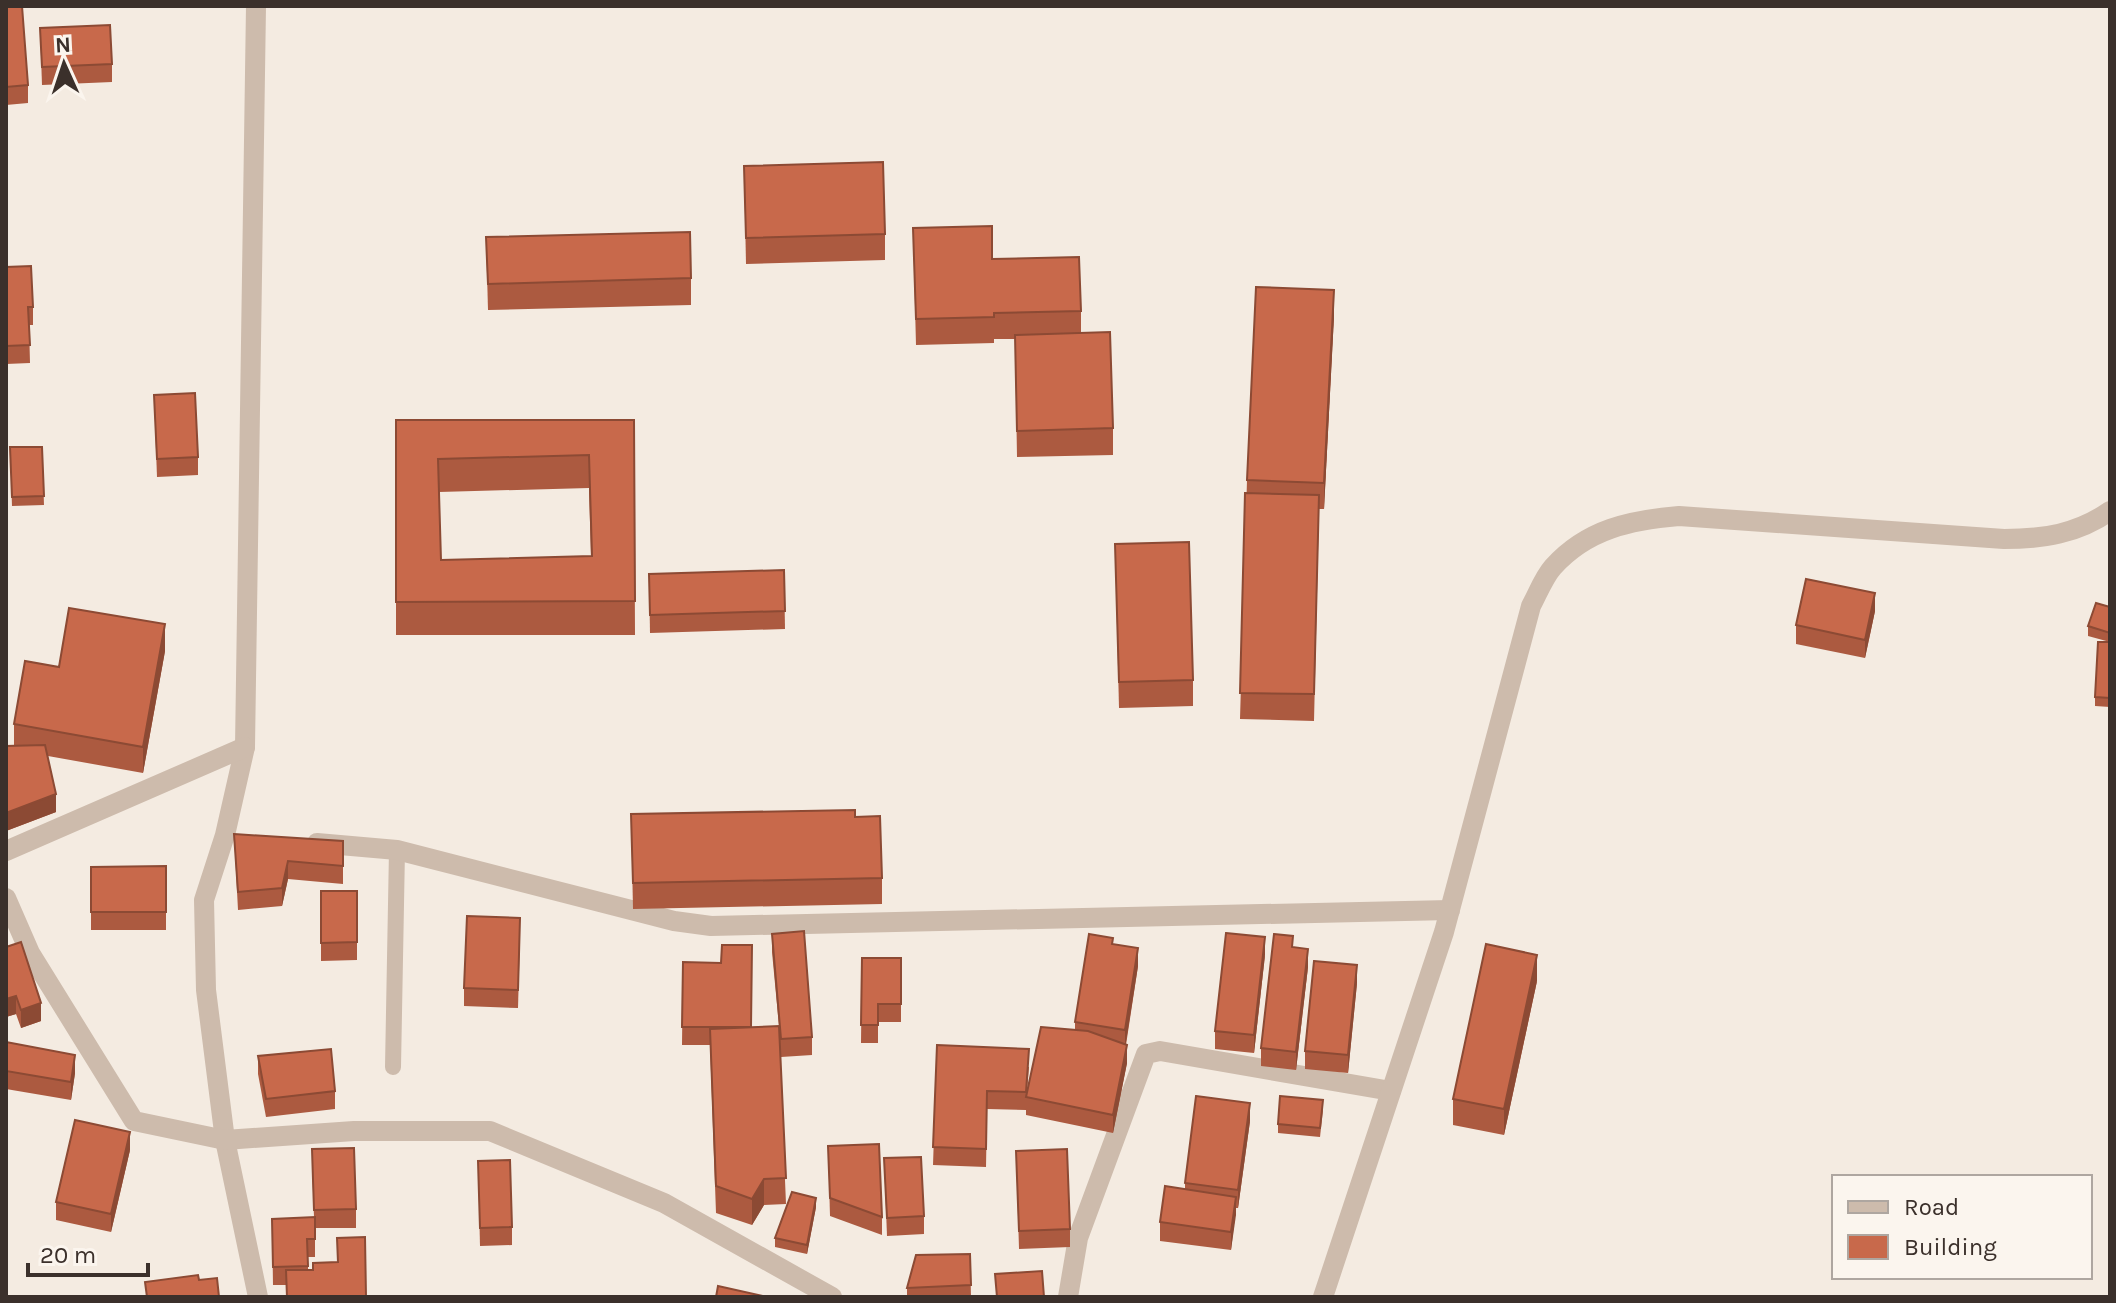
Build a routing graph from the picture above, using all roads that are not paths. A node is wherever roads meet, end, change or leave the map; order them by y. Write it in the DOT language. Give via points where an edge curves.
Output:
graph roads {
  1 [pos="256,6"];
  2 [pos="2110,511"];
  3 [pos="245,747"];
  4 [pos="303,842"];
  5 [pos="397,850"];
  6 [pos="6,851"];
  7 [pos="6,898"];
  8 [pos="1450,910"];
  9 [pos="393,1067"];
  10 [pos="1391,1091"];
  11 [pos="225,1140"];
  12 [pos="258,1297"];
  13 [pos="832,1297"];
  14 [pos="1068,1297"];
  15 [pos="1323,1297"];
  1 -- 3 [label="street"];
  2 -- 8 [label="street" via="2085,526 2036,539 1679,516 1637,520 1590,535 1552,568 1531,606"];
  3 -- 6 [label="street"];
  3 -- 11 [label="street" via="233,836 204,900 206,990"];
  4 -- 5 [label="street"];
  5 -- 8 [label="street" via="711,926"];
  5 -- 9 [label="lane"];
  7 -- 11 [label="street" via="30,953 134,1121"];
  8 -- 10 [label="street"];
  10 -- 14 [label="street" via="1160,1051 1146,1054 1078,1238"];
  10 -- 15 [label="street"];
  11 -- 12 [label="street"];
  11 -- 13 [label="street" via="354,1131 490,1131 664,1203"];
}
